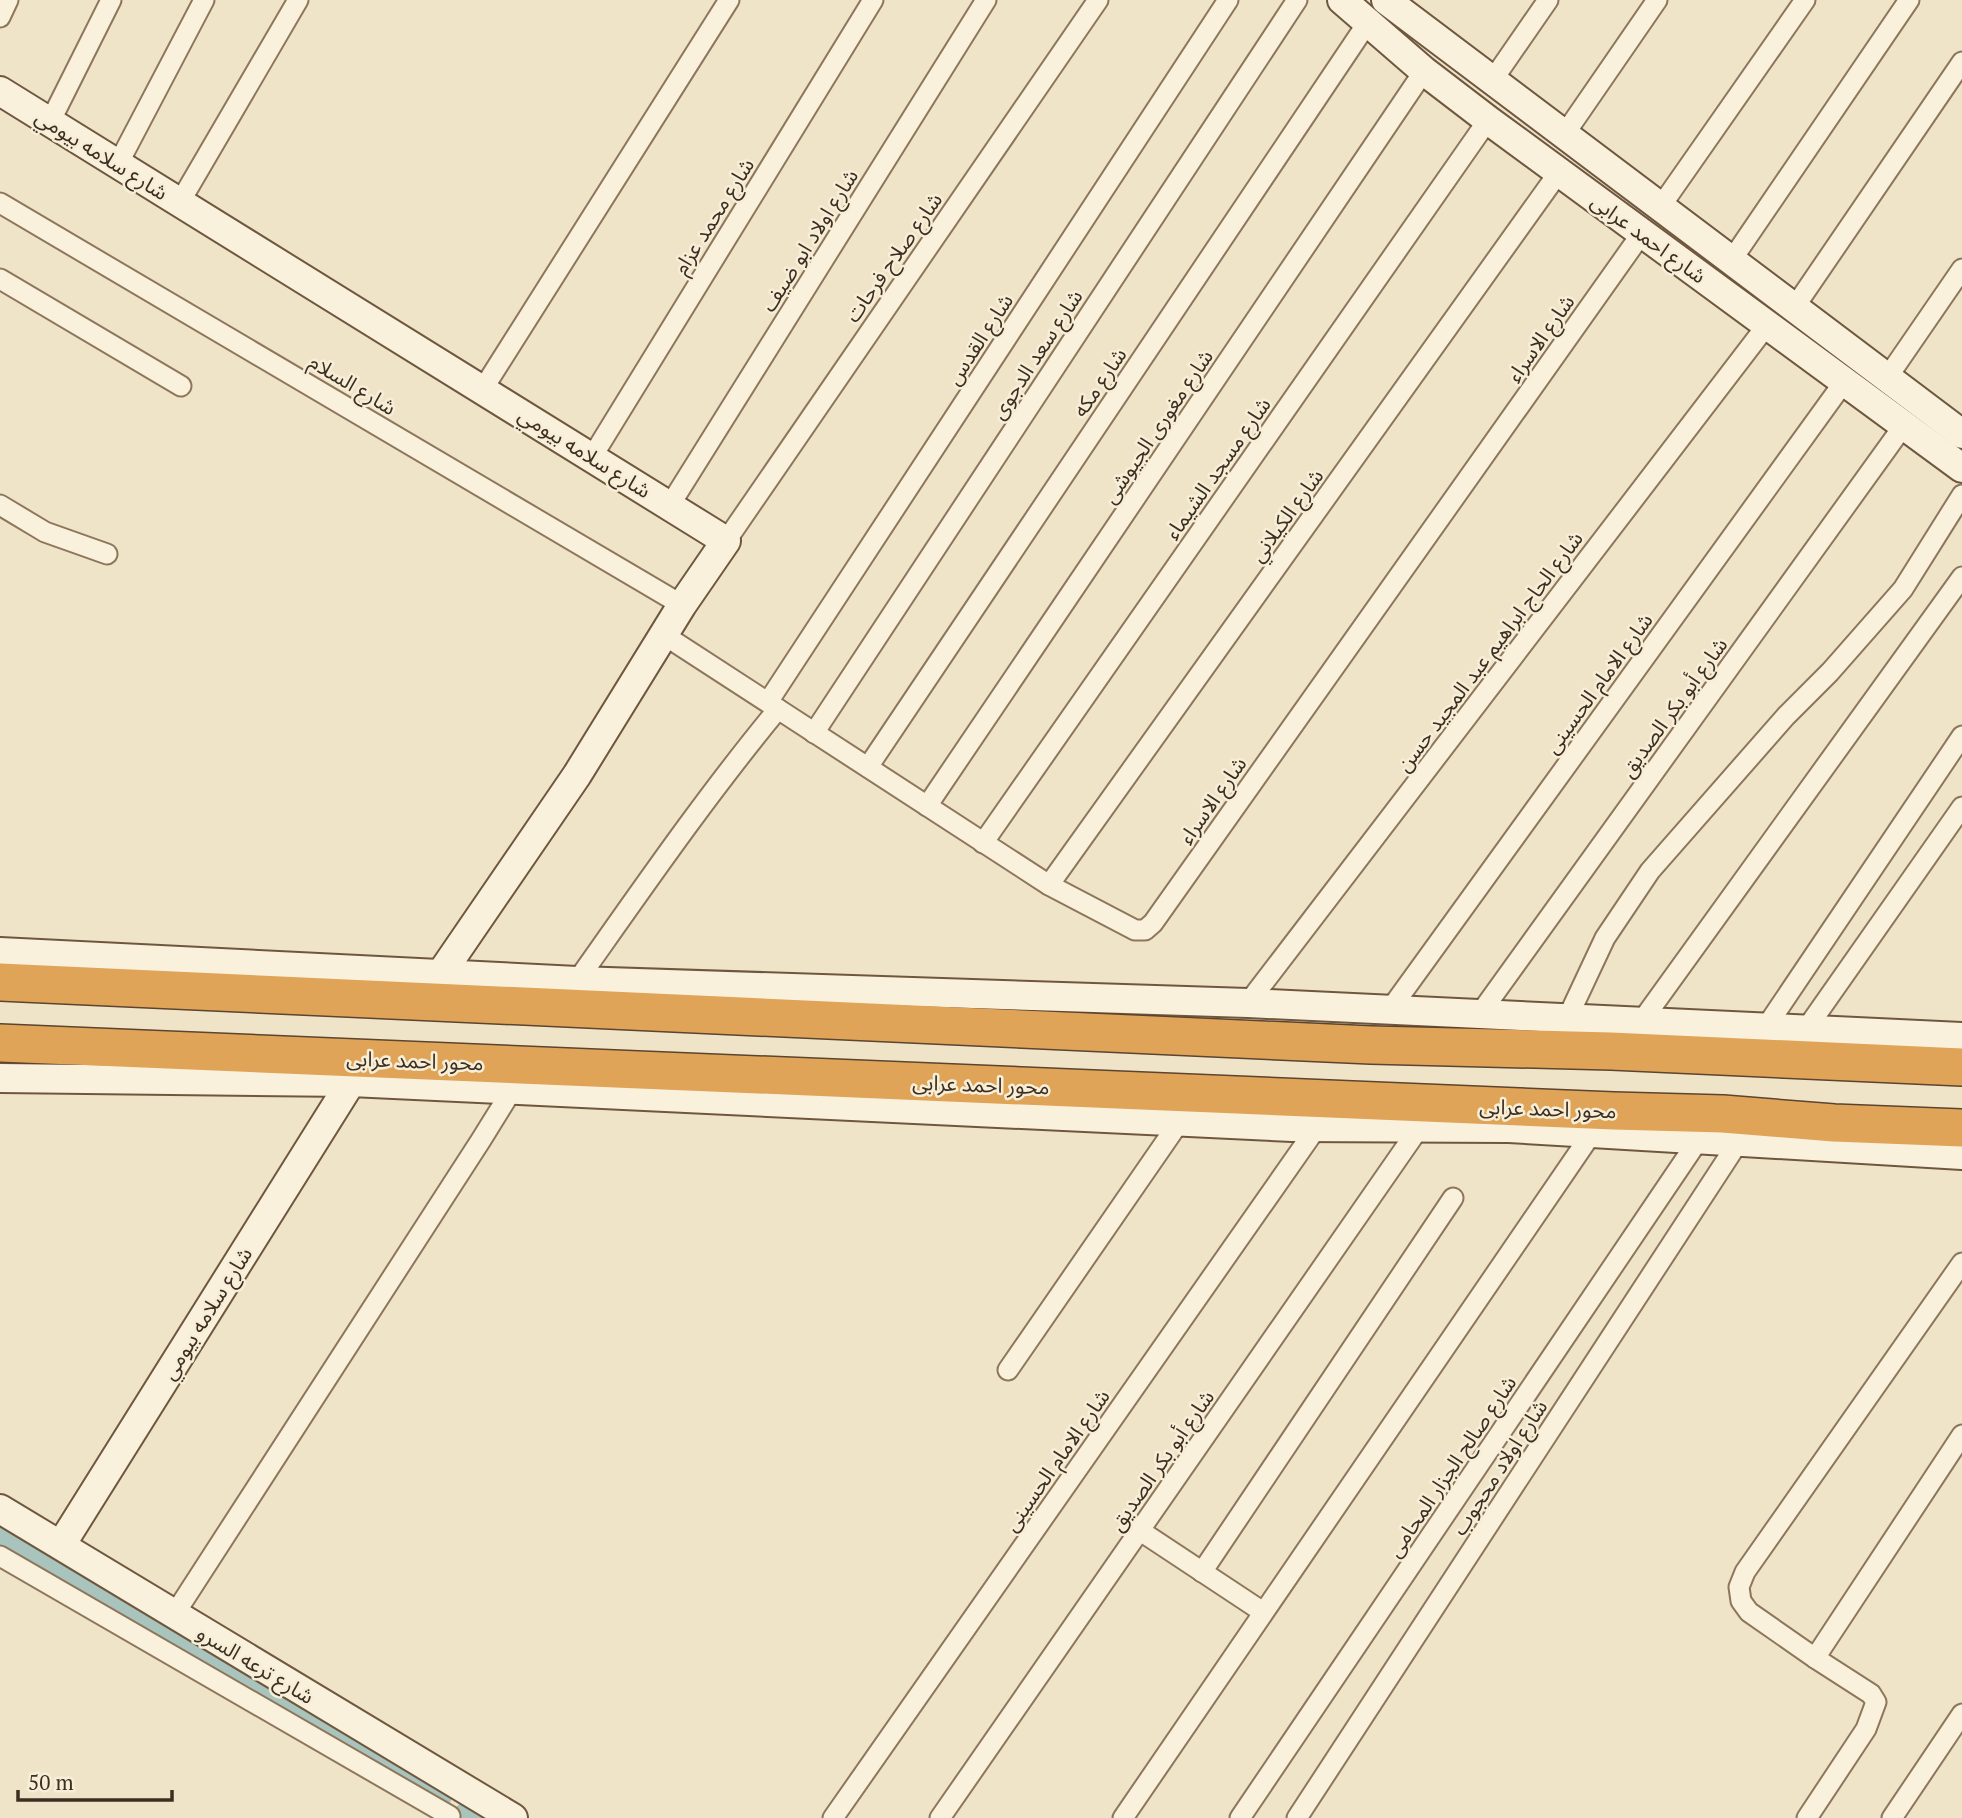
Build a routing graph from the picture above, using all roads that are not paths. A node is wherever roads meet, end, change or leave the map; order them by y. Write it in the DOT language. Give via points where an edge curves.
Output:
graph roads {
  1 [pos="8,0"];
  2 [pos="111,0"];
  3 [pos="204,0"];
  4 [pos="298,0"];
  5 [pos="729,0"];
  6 [pos="873,0"];
  7 [pos="986,0"];
  8 [pos="1098,0"];
  9 [pos="1228,0"];
  10 [pos="1297,0"];
  11 [pos="1342,0"];
  12 [pos="1548,0"];
  13 [pos="1657,0"];
  14 [pos="1805,0"];
  15 [pos="1909,0"];
  16 [pos="1393,3"];
  17 [pos="0,17"];
  18 [pos="1368,22"];
  19 [pos="1962,62"];
  20 [pos="1424,71"];
  21 [pos="1492,81"];
  22 [pos="0,91"];
  23 [pos="1535,114"];
  24 [pos="1488,120"];
  25 [pos="50,122"];
  26 [pos="1564,135"];
  27 [pos="1517,142"];
  28 [pos="118,164"];
  29 [pos="1559,172"];
  30 [pos="180,202"];
  31 [pos="0,203"];
  32 [pos="1661,206"];
  33 [pos="1642,233"];
  34 [pos="1731,261"];
  35 [pos="1962,269"];
  36 [pos="0,279"];
  37 [pos="1794,308"];
  38 [pos="1767,325"];
  39 [pos="1887,378"];
  40 [pos="1844,382"];
  41 [pos="181,386"];
  42 [pos="483,390"];
  43 [pos="1904,425"];
  44 [pos="1960,430"];
  45 [pos="592,457"];
  46 [pos="1962,468"];
  47 [pos="1962,495"];
  48 [pos="0,505"];
  49 [pos="670,505"];
  50 [pos="726,541"];
  51 [pos="107,554"];
  52 [pos="1962,578"];
  53 [pos="682,605"];
  54 [pos="664,635"];
  55 [pos="773,706"];
  56 [pos="814,733"];
  57 [pos="1962,736"];
  58 [pos="868,767"];
  59 [pos="927,806"];
  60 [pos="1962,807"];
  61 [pos="984,843"];
  62 [pos="1049,886"];
  63 [pos="0,952"];
  64 [pos="440,975"];
  65 [pos="577,981"];
  66 [pos="0,982"];
  67 [pos="1248,1003"];
  68 [pos="1389,1011"];
  69 [pos="1479,1015"];
  70 [pos="1567,1018"];
  71 [pos="1641,1022"];
  72 [pos="1766,1027"];
  73 [pos="1807,1028"];
  74 [pos="1962,1037"];
  75 [pos="0,1043"];
  76 [pos="1962,1067"];
  77 [pos="0,1078"];
  78 [pos="351,1082"];
  79 [pos="512,1090"];
  80 [pos="1180,1121"];
  81 [pos="1317,1127"];
  82 [pos="1419,1128"];
  83 [pos="1962,1128"];
  84 [pos="1591,1133"];
  85 [pos="1699,1139"];
  86 [pos="1739,1141"];
  87 [pos="1962,1155"];
  88 [pos="1452,1198"];
  89 [pos="1962,1263"];
  90 [pos="1008,1370"];
  91 [pos="1962,1435"];
  92 [pos="0,1509"];
  93 [pos="1139,1530"];
  94 [pos="61,1545"];
  95 [pos="0,1556"];
  96 [pos="1202,1572"];
  97 [pos="1263,1612"];
  98 [pos="174,1615"];
  99 [pos="1815,1658"];
  100 [pos="1962,1714"];
  101 [pos="470,1791"];
  102 [pos="450,1817"];
  103 [pos="513,1818"];
  104 [pos="833,1818"];
  105 [pos="940,1818"];
  106 [pos="1124,1818"];
  107 [pos="1240,1818"];
  108 [pos="1297,1818"];
  109 [pos="1807,1818"];
  110 [pos="1892,1818"];
  1 -- 17 [label="street"];
  2 -- 25 [label="street"];
  3 -- 28 [label="street"];
  4 -- 30 [label="street"];
  5 -- 42 [label="street"];
  6 -- 45 [label="street, شارع محمد عزام"];
  7 -- 49 [label="street, شارع اولاد ابو ضيف"];
  8 -- 50 [label="street, شارع صلاح فرحات"];
  9 -- 55 [label="street, شارع القدس"];
  10 -- 56 [label="street, شارع سعد الدجوى"];
  11 -- 18 [label="street, شارع احمد عرابى"];
  12 -- 21 [label="street"];
  13 -- 26 [label="street"];
  14 -- 32 [label="street"];
  15 -- 34 [label="street"];
  16 -- 21 [label="street, شارع احمد عرابى"];
  18 -- 20 [label="street, شارع احمد عرابى"];
  18 -- 58 [label="street, شارع مكه"];
  19 -- 37 [label="street"];
  20 -- 24 [label="street, شارع احمد عرابى"];
  20 -- 59 [label="street, شارع مغورى الجيوشى"];
  21 -- 23 [label="street, شارع احمد عرابى"];
  22 -- 25 [label="street, شارع سلامه بيومي"];
  23 -- 26 [label="street, شارع احمد عرابى"];
  23 -- 27 [label="street"];
  24 -- 27 [label="street, شارع احمد عرابى"];
  24 -- 61 [label="street, شارع مسجد الشيماء"];
  25 -- 28 [label="street, شارع سلامه بيومي"];
  26 -- 32 [label="street, شارع احمد عرابى"];
  27 -- 29 [label="street, شارع احمد عرابى"];
  28 -- 30 [label="street, شارع سلامه بيومي"];
  29 -- 33 [label="street, شارع احمد عرابى"];
  29 -- 62 [label="street, شارع الكيلاني"];
  30 -- 42 [label="street, شارع سلامه بيومي"];
  31 -- 53 [label="street, شارع السلام"];
  32 -- 34 [label="street, شارع احمد عرابى"];
  33 -- 38 [label="street, شارع احمد عرابى"];
  33 -- 62 [label="street, شارع الاسراء" via="1153,923 1145,930 1135,930"];
  34 -- 37 [label="street, شارع احمد عرابى"];
  35 -- 39 [label="street"];
  36 -- 41 [label="street"];
  37 -- 39 [label="street, شارع احمد عرابى"];
  38 -- 40 [label="street, شارع احمد عرابى"];
  38 -- 67 [label="street, شارع الحاج ابراهيم عبد المجيد حسن"];
  39 -- 44 [label="street, شارع احمد عرابى"];
  40 -- 43 [label="street, شارع احمد عرابى"];
  40 -- 68 [label="street, شارع الامام الحسينى"];
  42 -- 45 [label="street, شارع سلامه بيومي"];
  43 -- 46 [label="street, شارع احمد عرابى"];
  43 -- 69 [label="street, شارع أبو بكر الصديق"];
  45 -- 49 [label="street, شارع سلامه بيومي"];
  47 -- 70 [label="street" via="1903,589 1650,871 1605,938"];
  48 -- 51 [label="street" via="45,532"];
  49 -- 50 [label="street, شارع سلامه بيومي"];
  50 -- 53 [label="street"];
  52 -- 71 [label="street"];
  53 -- 54 [label="street"];
  54 -- 55 [label="street, شارع الاسراء"];
  54 -- 64 [label="street" via="577,775"];
  55 -- 56 [label="street, شارع الاسراء"];
  55 -- 65 [label="street, شارع القدس"];
  56 -- 58 [label="street, شارع الاسراء"];
  57 -- 72 [label="street"];
  58 -- 59 [label="street, شارع الاسراء"];
  59 -- 61 [label="street, شارع الاسراء"];
  60 -- 73 [label="street"];
  61 -- 62 [label="street, شارع الاسراء"];
  63 -- 64 [label="street"];
  64 -- 65 [label="street"];
  65 -- 67 [label="street"];
  66 -- 76 [label="highway" via="1371,1045"];
  67 -- 68 [label="street"];
  68 -- 69 [label="street"];
  69 -- 70 [label="street"];
  70 -- 71 [label="street"];
  71 -- 72 [label="street"];
  72 -- 73 [label="street"];
  73 -- 74 [label="street"];
  75 -- 83 [label="highway, محور احمد عرابى" via="1723,1114"];
  77 -- 78 [label="street"];
  78 -- 79 [label="street"];
  78 -- 94 [label="street, شارع سلامه بيومي"];
  79 -- 80 [label="street"];
  79 -- 98 [label="street"];
  80 -- 81 [label="street"];
  80 -- 90 [label="street"];
  81 -- 82 [label="street"];
  81 -- 104 [label="street, شارع الامام الحسينى"];
  82 -- 84 [label="street"];
  82 -- 93 [label="street, شارع أبو بكر الصديق"];
  84 -- 85 [label="street"];
  84 -- 97 [label="street"];
  85 -- 86 [label="street"];
  85 -- 107 [label="street, شارع صالح الجزار المحامى"];
  86 -- 87 [label="street"];
  86 -- 108 [label="street, شارع اولاد محجوب"];
  88 -- 96 [label="street"];
  89 -- 99 [label="street" via="1738,1587 1749,1612"];
  91 -- 99 [label="street"];
  92 -- 94 [label="street, شارع ترعه السرو"];
  93 -- 96 [label="street"];
  93 -- 105 [label="street, شارع أبو بكر الصديق"];
  94 -- 98 [label="street, شارع ترعه السرو"];
  95 -- 102 [label="street, شارع ترعه السرو"];
  96 -- 97 [label="street"];
  97 -- 106 [label="street"];
  98 -- 101 [label="street, شارع ترعه السرو"];
  99 -- 109 [label="street" via="1871,1694 1876,1702 1866,1729"];
  100 -- 110 [label="street"];
  101 -- 102 [label="street"];
  101 -- 103 [label="street, شارع ترعه السرو"];
}
